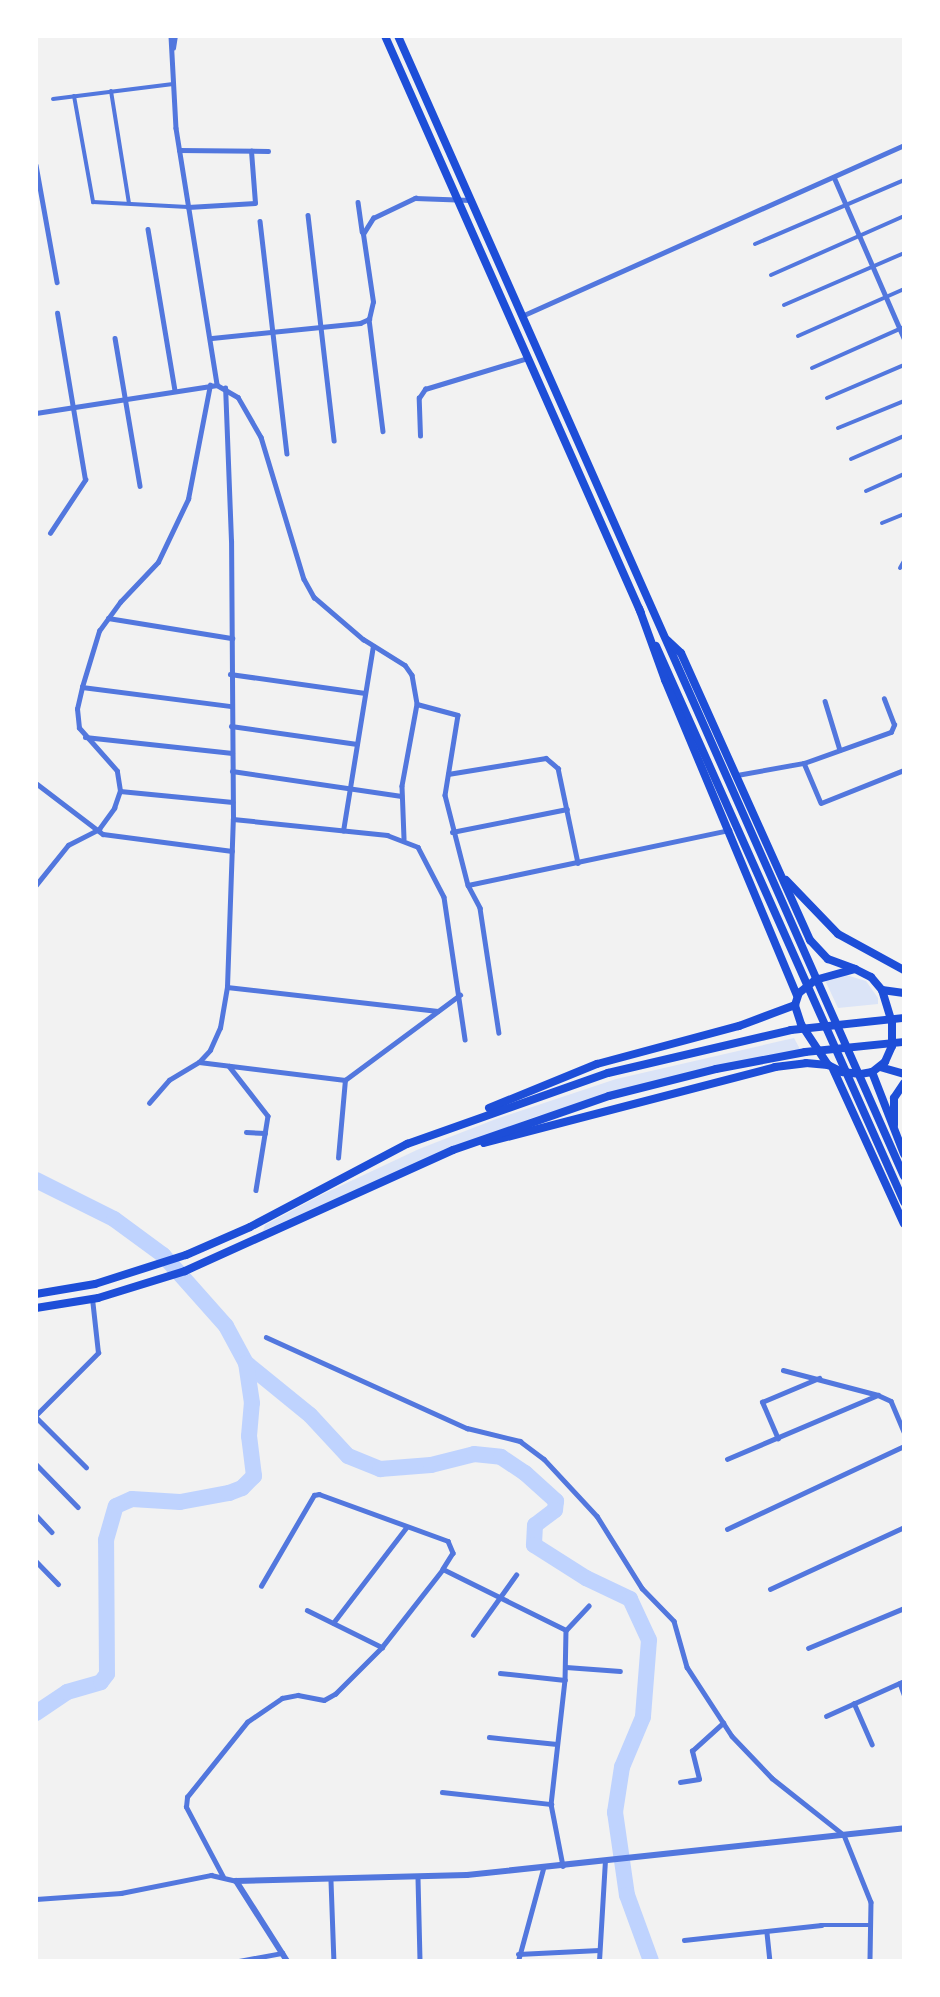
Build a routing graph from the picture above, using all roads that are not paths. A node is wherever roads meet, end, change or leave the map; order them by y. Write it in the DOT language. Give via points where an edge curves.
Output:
graph roads {
  1 [pos="173,36"];
  2 [pos="385,36"];
  3 [pos="398,36"];
  4 [pos="173,84"];
  5 [pos="111,91"];
  6 [pos="74,96"];
  7 [pos="53,99"];
  8 [pos="904,145"];
  9 [pos="179,150"];
  10 [pos="250,151"];
  11 [pos="268,151"];
  12 [pos="36,165"];
  13 [pos="834,177"];
  14 [pos="904,180"];
  15 [pos="457,198"];
  16 [pos="471,200"];
  17 [pos="358,202"];
  18 [pos="129,204"];
  19 [pos="847,206"];
  20 [pos="188,207"];
  21 [pos="308,215"];
  22 [pos="904,216"];
  23 [pos="260,221"];
  24 [pos="148,230"];
  25 [pos="363,234"];
  26 [pos="859,235"];
  27 [pos="755,244"];
  28 [pos="904,254"];
  29 [pos="873,267"];
  30 [pos="771,275"];
  31 [pos="57,282"];
  32 [pos="904,289"];
  33 [pos="886,297"];
  34 [pos="784,305"];
  35 [pos="57,313"];
  36 [pos="524,315"];
  37 [pos="369,319"];
  38 [pos="321,327"];
  39 [pos="902,328"];
  40 [pos="273,332"];
  41 [pos="798,336"];
  42 [pos="115,338"];
  43 [pos="212,338"];
  44 [pos="904,338"];
  45 [pos="528,357"];
  46 [pos="904,365"];
  47 [pos="812,368"];
  48 [pos="210,385"];
  49 [pos="217,385"];
  50 [pos="225,388"];
  51 [pos="175,390"];
  52 [pos="126,399"];
  53 [pos="827,399"];
  54 [pos="904,401"];
  55 [pos="73,407"];
  56 [pos="36,413"];
  57 [pos="838,428"];
  58 [pos="383,431"];
  59 [pos="420,436"];
  60 [pos="904,436"];
  61 [pos="334,441"];
  62 [pos="287,453"];
  63 [pos="851,459"];
  64 [pos="904,474"];
  65 [pos="141,486"];
  66 [pos="866,491"];
  67 [pos="904,514"];
  68 [pos="882,523"];
  69 [pos="50,533"];
  70 [pos="904,561"];
  71 [pos="900,568"];
  72 [pos="639,608"];
  73 [pos="108,618"];
  74 [pos="232,638"];
  75 [pos="667,640"];
  76 [pos="373,646"];
  77 [pos="230,674"];
  78 [pos="82,687"];
  79 [pos="365,693"];
  80 [pos="884,699"];
  81 [pos="825,701"];
  82 [pos="417,704"];
  83 [pos="231,705"];
  84 [pos="231,726"];
  85 [pos="84,736"];
  86 [pos="357,744"];
  87 [pos="840,750"];
  88 [pos="232,753"];
  89 [pos="804,763"];
  90 [pos="904,770"];
  91 [pos="232,771"];
  92 [pos="448,774"];
  93 [pos="737,775"];
  94 [pos="36,784"];
  95 [pos="350,790"];
  96 [pos="120,791"];
  97 [pos="401,796"];
  98 [pos="232,802"];
  99 [pos="567,809"];
  100 [pos="233,819"];
  101 [pos="99,829"];
  102 [pos="729,830"];
  103 [pos="343,831"];
  104 [pos="452,832"];
  105 [pos="404,838"];
  106 [pos="232,850"];
  107 [pos="578,863"];
  108 [pos="780,873"];
  109 [pos="36,885"];
  110 [pos="468,885"];
  111 [pos="855,969"];
  112 [pos="904,970"];
  113 [pos="227,987"];
  114 [pos="882,990"];
  115 [pos="904,993"];
  116 [pos="460,995"];
  117 [pos="796,1001"];
  118 [pos="438,1011"];
  119 [pos="904,1018"];
  120 [pos="499,1033"];
  121 [pos="465,1039"];
  122 [pos="904,1042"];
  123 [pos="199,1062"];
  124 [pos="229,1066"];
  125 [pos="831,1067"];
  126 [pos="876,1070"];
  127 [pos="904,1074"];
  128 [pos="345,1080"];
  129 [pos="904,1083"];
  130 [pos="149,1103"];
  131 [pos="456,1124"];
  132 [pos="246,1132"];
  133 [pos="265,1133"];
  134 [pos="453,1150"];
  135 [pos="903,1153"];
  136 [pos="338,1158"];
  137 [pos="904,1176"];
  138 [pos="256,1190"];
  139 [pos="904,1202"];
  140 [pos="904,1224"];
  141 [pos="36,1294"];
  142 [pos="95,1299"];
  143 [pos="36,1308"];
  144 [pos="266,1337"];
  145 [pos="783,1370"];
  146 [pos="819,1378"];
  147 [pos="878,1395"];
  148 [pos="36,1416"];
  149 [pos="904,1431"];
  150 [pos="778,1439"];
  151 [pos="904,1446"];
  152 [pos="727,1460"];
  153 [pos="36,1464"];
  154 [pos="86,1467"];
  155 [pos="78,1507"];
  156 [pos="36,1515"];
  157 [pos="904,1527"];
  158 [pos="406,1528"];
  159 [pos="727,1528"];
  160 [pos="52,1532"];
  161 [pos="36,1561"];
  162 [pos="443,1569"];
  163 [pos="516,1575"];
  164 [pos="58,1584"];
  165 [pos="261,1586"];
  166 [pos="770,1589"];
  167 [pos="500,1596"];
  168 [pos="588,1606"];
  169 [pos="904,1608"];
  170 [pos="307,1610"];
  171 [pos="333,1623"];
  172 [pos="566,1630"];
  173 [pos="473,1635"];
  174 [pos="382,1647"];
  175 [pos="808,1648"];
  176 [pos="566,1667"];
  177 [pos="620,1671"];
  178 [pos="500,1673"];
  179 [pos="565,1680"];
  180 [pos="902,1682"];
  181 [pos="904,1694"];
  182 [pos="854,1703"];
  183 [pos="826,1716"];
  184 [pos="723,1723"];
  185 [pos="489,1737"];
  186 [pos="872,1743"];
  187 [pos="557,1744"];
  188 [pos="680,1782"];
  189 [pos="442,1792"];
  190 [pos="551,1804"];
  191 [pos="904,1828"];
  192 [pos="844,1835"];
  193 [pos="608,1861"];
  194 [pos="563,1866"];
  195 [pos="543,1869"];
  196 [pos="223,1877"];
  197 [pos="418,1878"];
  198 [pos="236,1881"];
  199 [pos="331,1881"];
  200 [pos="36,1899"];
  201 [pos="870,1924"];
  202 [pos="767,1932"];
  203 [pos="684,1940"];
  204 [pos="599,1950"];
  205 [pos="282,1953"];
  206 [pos="518,1954"];
  207 [pos="239,1961"];
  208 [pos="287,1961"];
  209 [pos="334,1961"];
  210 [pos="420,1961"];
  211 [pos="518,1961"];
  212 [pos="599,1961"];
  213 [pos="770,1961"];
  214 [pos="870,1961"];
  1 -- 4 [label="street"];
  2 -- 15 [label="main road"];
  3 -- 16 [label="main road"];
  4 -- 5 [label="street"];
  4 -- 9 [label="street"];
  5 -- 6 [label="street"];
  5 -- 18 [label="street"];
  6 -- 7 [label="street"];
  6 -- 18 [label="street" via="93,202"];
  8 -- 13 [label="street"];
  9 -- 10 [label="street"];
  9 -- 20 [label="street"];
  10 -- 11 [label="street"];
  10 -- 20 [label="street" via="255,203"];
  12 -- 31 [label="street"];
  13 -- 19 [label="street"];
  13 -- 36 [label="street"];
  14 -- 19 [label="street"];
  15 -- 16 [label="street"];
  15 -- 25 [label="street" via="402,201 373,218"];
  15 -- 45 [label="main road"];
  16 -- 36 [label="main road"];
  17 -- 25 [label="street"];
  18 -- 20 [label="street"];
  19 -- 26 [label="street"];
  19 -- 27 [label="street"];
  20 -- 43 [label="street"];
  21 -- 38 [label="street"];
  22 -- 26 [label="street"];
  23 -- 40 [label="street"];
  24 -- 51 [label="street"];
  25 -- 37 [label="street" via="373,302"];
  26 -- 29 [label="street"];
  26 -- 30 [label="street"];
  28 -- 29 [label="street"];
  29 -- 33 [label="street"];
  29 -- 34 [label="street"];
  32 -- 33 [label="street"];
  33 -- 39 [label="street"];
  33 -- 41 [label="street"];
  35 -- 55 [label="street"];
  36 -- 75 [label="main road"];
  37 -- 38 [label="street"];
  37 -- 58 [label="street"];
  38 -- 40 [label="street"];
  38 -- 61 [label="street"];
  39 -- 44 [label="street"];
  39 -- 47 [label="street"];
  40 -- 43 [label="street"];
  40 -- 62 [label="street"];
  42 -- 52 [label="street"];
  43 -- 49 [label="street"];
  45 -- 59 [label="street" via="425,389 419,398"];
  45 -- 72 [label="main road"];
  46 -- 53 [label="street"];
  48 -- 49 [label="street"];
  48 -- 51 [label="street"];
  48 -- 73 [label="street" via="188,499 158,562"];
  49 -- 50 [label="street"];
  50 -- 74 [label="street"];
  50 -- 76 [label="street" via="238,397 254,422 304,579 314,597"];
  51 -- 52 [label="street"];
  52 -- 55 [label="street"];
  52 -- 65 [label="street"];
  54 -- 57 [label="street"];
  55 -- 56 [label="street"];
  55 -- 69 [label="street" via="85,480"];
  60 -- 63 [label="street"];
  64 -- 66 [label="street"];
  67 -- 68 [label="street"];
  70 -- 71 [label="street"];
  72 -- 102 [label="highway"];
  72 -- 139 [label="main road"];
  73 -- 74 [label="street"];
  73 -- 78 [label="street" via="99,631"];
  74 -- 77 [label="street"];
  75 -- 93 [label="highway" via="681,653"];
  75 -- 137 [label="main road"];
  76 -- 79 [label="street"];
  76 -- 82 [label="street" via="405,665 412,675"];
  77 -- 79 [label="street"];
  77 -- 83 [label="street"];
  78 -- 83 [label="street"];
  78 -- 85 [label="street" via="77,719"];
  79 -- 86 [label="street"];
  80 -- 87 [label="street" via="894,725 891,732"];
  81 -- 87 [label="street"];
  82 -- 92 [label="street" via="458,715"];
  82 -- 97 [label="street"];
  83 -- 84 [label="street"];
  84 -- 86 [label="street"];
  84 -- 88 [label="street"];
  85 -- 88 [label="street"];
  85 -- 96 [label="street" via="117,771"];
  86 -- 95 [label="street"];
  87 -- 89 [label="street"];
  88 -- 91 [label="street"];
  89 -- 90 [label="street" via="821,803"];
  89 -- 93 [label="street"];
  91 -- 95 [label="street"];
  91 -- 98 [label="street"];
  92 -- 99 [label="street" via="546,758 558,768"];
  92 -- 104 [label="street" via="445,795"];
  93 -- 108 [label="highway"];
  94 -- 101 [label="street"];
  95 -- 97 [label="street"];
  95 -- 103 [label="street"];
  96 -- 98 [label="street"];
  96 -- 101 [label="street" via="110,817"];
  97 -- 105 [label="street"];
  98 -- 100 [label="street"];
  99 -- 104 [label="street"];
  99 -- 107 [label="street"];
  100 -- 103 [label="street"];
  100 -- 106 [label="street"];
  101 -- 106 [label="street" via="103,834"];
  101 -- 109 [label="street" via="68,845"];
  102 -- 107 [label="street"];
  102 -- 117 [label="highway"];
  103 -- 105 [label="street"];
  104 -- 110 [label="street"];
  105 -- 116 [label="street" via="418,847 444,897"];
  106 -- 113 [label="street"];
  107 -- 110 [label="street"];
  108 -- 111 [label="highway" via="815,949 841,966"];
  108 -- 112 [label="highway" via="838,934"];
  110 -- 120 [label="street" via="480,908"];
  111 -- 114 [label="highway" via="872,977"];
  111 -- 117 [label="highway" via="823,976"];
  113 -- 118 [label="street"];
  113 -- 123 [label="street" via="216,1041"];
  114 -- 115 [label="highway"];
  114 -- 126 [label="highway" via="893,1031 889,1055"];
  116 -- 118 [label="street"];
  116 -- 121 [label="street"];
  117 -- 125 [label="highway" via="801,1024"];
  117 -- 131 [label="highway" via="747,1023 597,1064"];
  118 -- 128 [label="street"];
  119 -- 131 [label="highway" via="791,1030 729,1043 608,1073"];
  122 -- 134 [label="highway" via="805,1052 716,1069 609,1096"];
  123 -- 124 [label="street"];
  123 -- 130 [label="street" via="169,1080"];
  124 -- 128 [label="street"];
  124 -- 133 [label="street" via="268,1116"];
  125 -- 126 [label="highway" via="852,1074"];
  125 -- 134 [label="highway" via="806,1063 775,1068"];
  125 -- 140 [label="highway"];
  126 -- 127 [label="highway"];
  126 -- 135 [label="highway"];
  128 -- 136 [label="street"];
  129 -- 135 [label="highway" via="896,1092 892,1111"];
  131 -- 141 [label="highway" via="356,1169 250,1227 140,1273"];
  132 -- 133 [label="street"];
  133 -- 138 [label="street"];
  134 -- 142 [label="highway" via="185,1271"];
  142 -- 143 [label="highway"];
  142 -- 148 [label="street" via="98,1353"];
  144 -- 184 [label="street" via="467,1428 520,1441 544,1459 597,1516 642,1588 674,1622 687,1667"];
  145 -- 146 [label="street"];
  146 -- 147 [label="street"];
  146 -- 150 [label="street" via="762,1402"];
  147 -- 149 [label="street" via="891,1401"];
  147 -- 150 [label="street"];
  148 -- 154 [label="street"];
  150 -- 152 [label="street"];
  151 -- 159 [label="street"];
  153 -- 155 [label="street"];
  156 -- 160 [label="street"];
  157 -- 166 [label="street"];
  158 -- 162 [label="street" via="453,1546"];
  158 -- 165 [label="street" via="325,1495 314,1495"];
  158 -- 171 [label="street"];
  161 -- 164 [label="street"];
  162 -- 167 [label="street"];
  162 -- 174 [label="street"];
  163 -- 167 [label="street"];
  167 -- 172 [label="street"];
  167 -- 173 [label="street"];
  168 -- 172 [label="street"];
  169 -- 175 [label="street"];
  170 -- 171 [label="street"];
  171 -- 174 [label="street"];
  172 -- 176 [label="street"];
  174 -- 196 [label="street" via="330,1698 282,1698 247,1722 187,1797 186,1807"];
  176 -- 177 [label="street"];
  176 -- 179 [label="street"];
  178 -- 179 [label="street"];
  179 -- 187 [label="street"];
  180 -- 181 [label="street"];
  180 -- 182 [label="street"];
  182 -- 183 [label="street"];
  182 -- 186 [label="street"];
  184 -- 188 [label="street" via="692,1751 699,1779"];
  184 -- 192 [label="street" via="772,1778"];
  185 -- 187 [label="street"];
  187 -- 190 [label="street"];
  189 -- 190 [label="street"];
  190 -- 194 [label="street"];
  191 -- 192 [label="street"];
  192 -- 193 [label="street"];
  192 -- 201 [label="street" via="871,1902"];
  193 -- 194 [label="street"];
  193 -- 204 [label="street"];
  194 -- 195 [label="street"];
  195 -- 197 [label="street"];
  195 -- 206 [label="street"];
  196 -- 198 [label="street"];
  196 -- 200 [label="street" via="211,1875 121,1893"];
  197 -- 199 [label="street"];
  197 -- 210 [label="street"];
  198 -- 199 [label="street"];
  198 -- 205 [label="street"];
  199 -- 209 [label="street"];
  201 -- 202 [label="street"];
  201 -- 214 [label="street"];
  202 -- 203 [label="street"];
  202 -- 213 [label="street"];
  204 -- 206 [label="street"];
  204 -- 212 [label="street"];
  205 -- 207 [label="street"];
  205 -- 208 [label="street"];
  206 -- 211 [label="street"];
}
